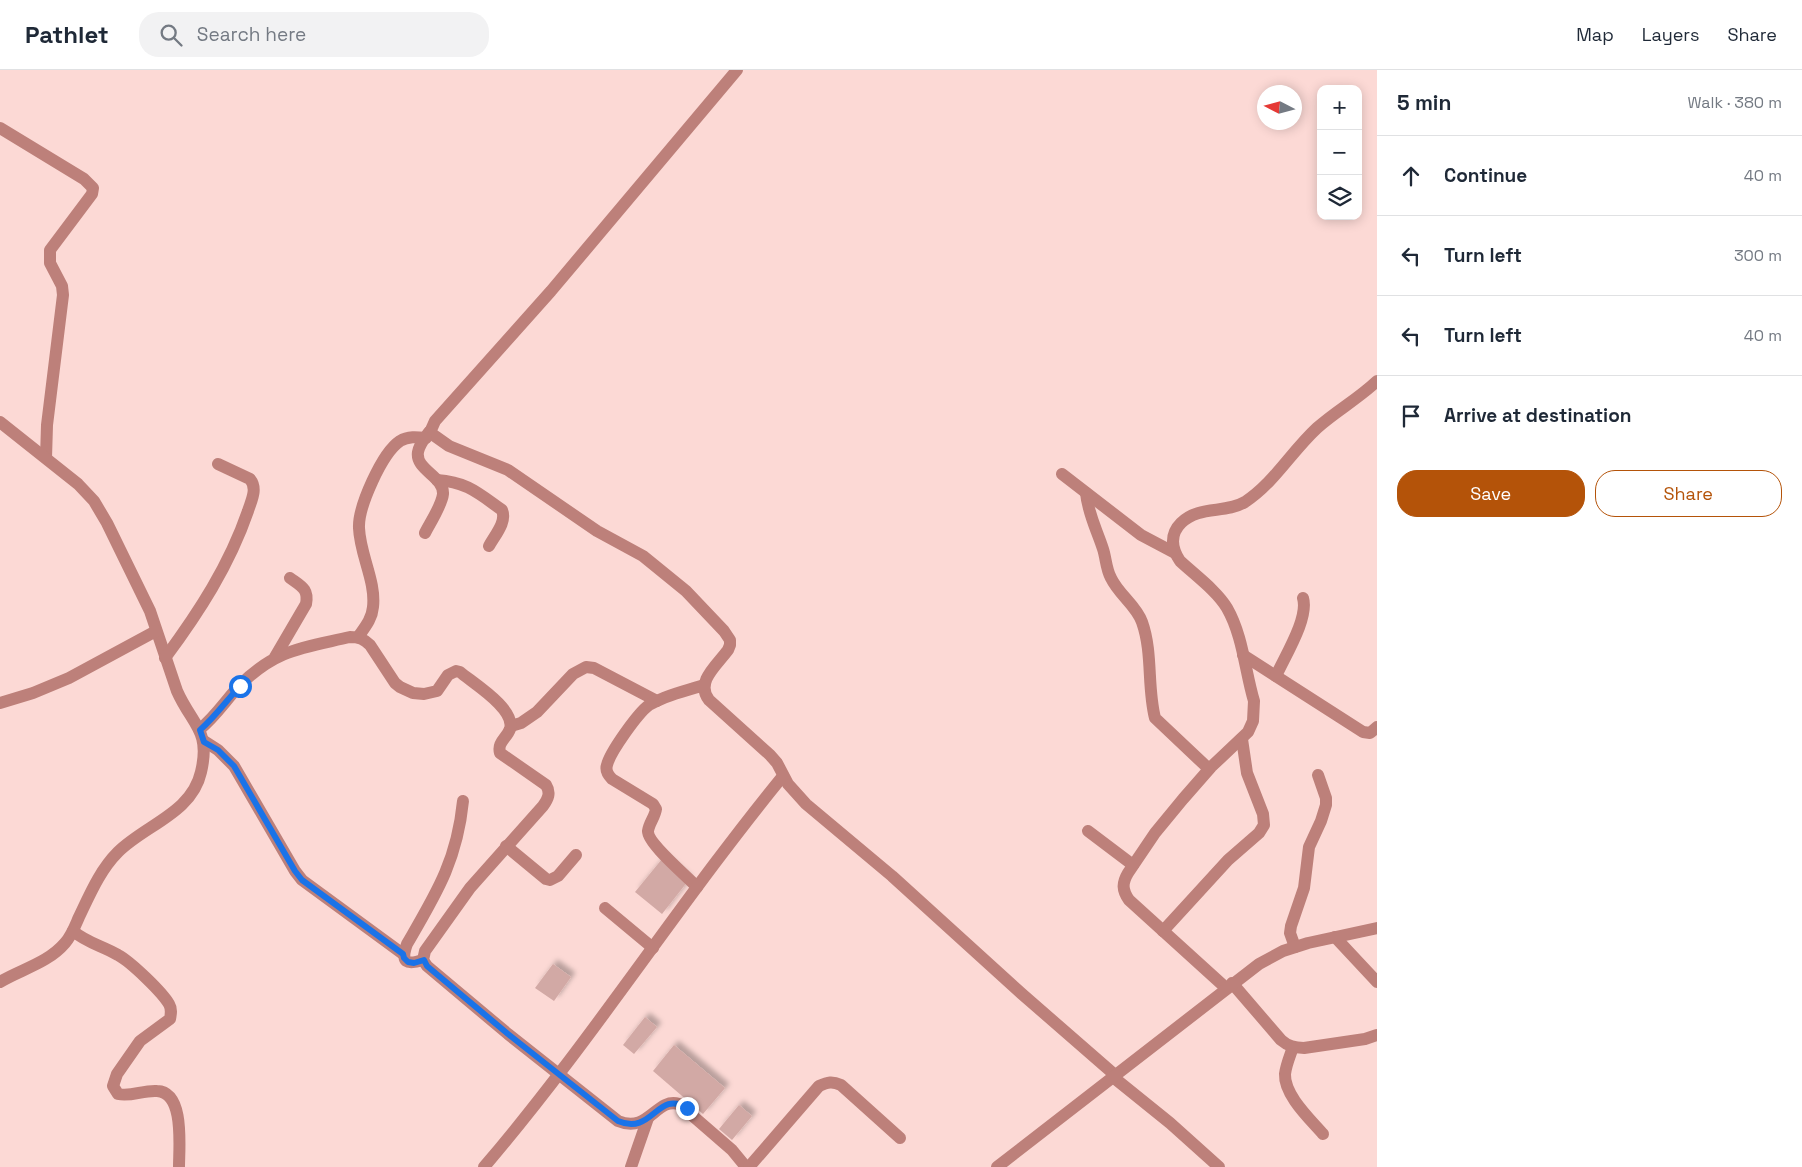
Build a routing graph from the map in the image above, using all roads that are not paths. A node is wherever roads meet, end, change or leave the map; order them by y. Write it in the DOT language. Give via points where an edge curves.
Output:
graph roads {
  1 [pos="737,70"];
  2 [pos="0,128"];
  3 [pos="1377,381"];
  4 [pos="0,422"];
  5 [pos="428,434"];
  6 [pos="46,458"];
  7 [pos="218,464"];
  8 [pos="1062,474"];
  9 [pos="437,480"];
  10 [pos="1086,493"];
  11 [pos="425,533"];
  12 [pos="489,546"];
  13 [pos="1175,553"];
  14 [pos="290,578"];
  15 [pos="1303,598"];
  16 [pos="156,631"];
  17 [pos="358,637"];
  18 [pos="1243,655"];
  19 [pos="275,657"];
  20 [pos="165,658"];
  21 [pos="1276,676"];
  22 [pos="704,685"];
  23 [pos="657,701"];
  24 [pos="0,703"];
  25 [pos="511,726"];
  26 [pos="1377,727"];
  27 [pos="202,736"];
  28 [pos="1242,739"];
  29 [pos="1209,769"];
  30 [pos="1318,775"];
  31 [pos="783,776"];
  32 [pos="463,801"];
  33 [pos="1088,831"];
  34 [pos="506,846"];
  35 [pos="576,855"];
  36 [pos="1133,865"];
  37 [pos="697,887"];
  38 [pos="605,908"];
  39 [pos="1377,928"];
  40 [pos="73,931"];
  41 [pos="1163,931"];
  42 [pos="1335,937"];
  43 [pos="1295,947"];
  44 [pos="653,948"];
  45 [pos="403,954"];
  46 [pos="424,960"];
  47 [pos="0,982"];
  48 [pos="1377,982"];
  49 [pos="1229,986"];
  50 [pos="1377,1035"];
  51 [pos="1293,1047"];
  52 [pos="559,1074"];
  53 [pos="1114,1076"];
  54 [pos="648,1118"];
  55 [pos="1323,1134"];
  56 [pos="900,1138"];
  57 [pos="179,1167"];
  58 [pos="484,1167"];
  59 [pos="631,1167"];
  60 [pos="748,1167"];
  61 [pos="997,1167"];
  62 [pos="1219,1167"];
  1 -- 5 [label="street" via="551,291 434,421"];
  2 -- 6 [label="street" via="84,179 93,188 49,256 63,295"];
  3 -- 13 [label="street" via="1317,428 1264,487 1243,503 1189,516 1174,534 1172,544"];
  4 -- 6 [label="street"];
  5 -- 9 [label="street" via="419,446 418,457"];
  5 -- 17 [label="street" via="406,438 394,445 377,470 361,510 359,530 373,605 372,615"];
  5 -- 22 [label="street" via="526,481 597,531 643,556 686,592 730,640 728,650"];
  6 -- 16 [label="street" via="94,501 150,612"];
  7 -- 20 [label="street" via="250,479 254,494 228,560 196,616"];
  8 -- 10 [label="street"];
  9 -- 11 [label="street" via="443,492 442,500"];
  9 -- 12 [label="street" via="467,486 502,510 504,521"];
  10 -- 13 [label="street" via="1141,535"];
  10 -- 29 [label="street" via="1091,520 1111,579 1135,609 1145,631 1155,718"];
  13 -- 18 [label="street" via="1226,607"];
  14 -- 19 [label="street" via="303,588 308,597"];
  15 -- 21 [label="street" via="1303,618"];
  16 -- 20 [label="street"];
  16 -- 24 [label="street" via="69,678"];
  17 -- 19 [label="street" via="296,649"];
  17 -- 25 [label="street" via="370,646 400,687 413,693 430,693 437,690 448,675 460,672 500,704"];
  18 -- 21 [label="street"];
  18 -- 28 [label="street" via="1254,712 1248,732"];
  19 -- 27 [label="street" via="240,686"];
  20 -- 27 [label="street" via="183,703"];
  21 -- 26 [label="street" via="1363,732 1370,733"];
  22 -- 23 [label="street"];
  22 -- 31 [label="street" via="709,700 770,755"];
  23 -- 25 [label="street" via="594,668 586,667 573,674 537,712"];
  23 -- 37 [label="street" via="644,709 630,726 606,770 612,779 653,804 656,815 648,830 651,841"];
  25 -- 34 [label="street" via="500,744 500,753 546,785 549,795"];
  27 -- 40 [label="street" via="204,756 195,788 184,803 120,850 108,863"];
  27 -- 45 [label="street" via="234,766 302,880"];
  28 -- 29 [label="street"];
  28 -- 41 [label="street" via="1247,772 1264,825"];
  29 -- 36 [label="street" via="1155,833"];
  30 -- 43 [label="street" via="1326,805 1308,847 1304,888 1290,933"];
  31 -- 37 [label="street"];
  31 -- 53 [label="street" via="806,804 892,876"];
  32 -- 45 [label="street" via="452,857"];
  33 -- 36 [label="street"];
  34 -- 35 [label="street" via="550,880 558,876"];
  34 -- 46 [label="street" via="470,888 425,951"];
  36 -- 41 [label="street" via="1124,880 1125,894"];
  37 -- 44 [label="street"];
  38 -- 44 [label="street"];
  39 -- 42 [label="street"];
  40 -- 47 [label="street" via="65,943 43,962"];
  40 -- 57 [label="street" via="132,965 169,1003 170,1019 140,1040 117,1074 113,1086 118,1094 123,1095 162,1091 174,1101"];
  41 -- 49 [label="street"];
  42 -- 43 [label="street"];
  42 -- 48 [label="street"];
  43 -- 49 [label="street" via="1259,964"];
  44 -- 52 [label="street"];
  45 -- 46 [label="street" via="408,962"];
  46 -- 52 [label="street" via="427,966"];
  49 -- 51 [label="street" via="1280,1040"];
  49 -- 53 [label="street"];
  50 -- 51 [label="street" via="1304,1048"];
  51 -- 55 [label="street" via="1285,1074 1289,1093"];
  52 -- 54 [label="street" via="618,1121 632,1124"];
  52 -- 58 [label="street"];
  53 -- 61 [label="street"];
  53 -- 62 [label="street"];
  54 -- 59 [label="street"];
  54 -- 60 [label="street" via="668,1103 679,1104"];
  56 -- 60 [label="street" via="840,1085 827,1082"];
}
